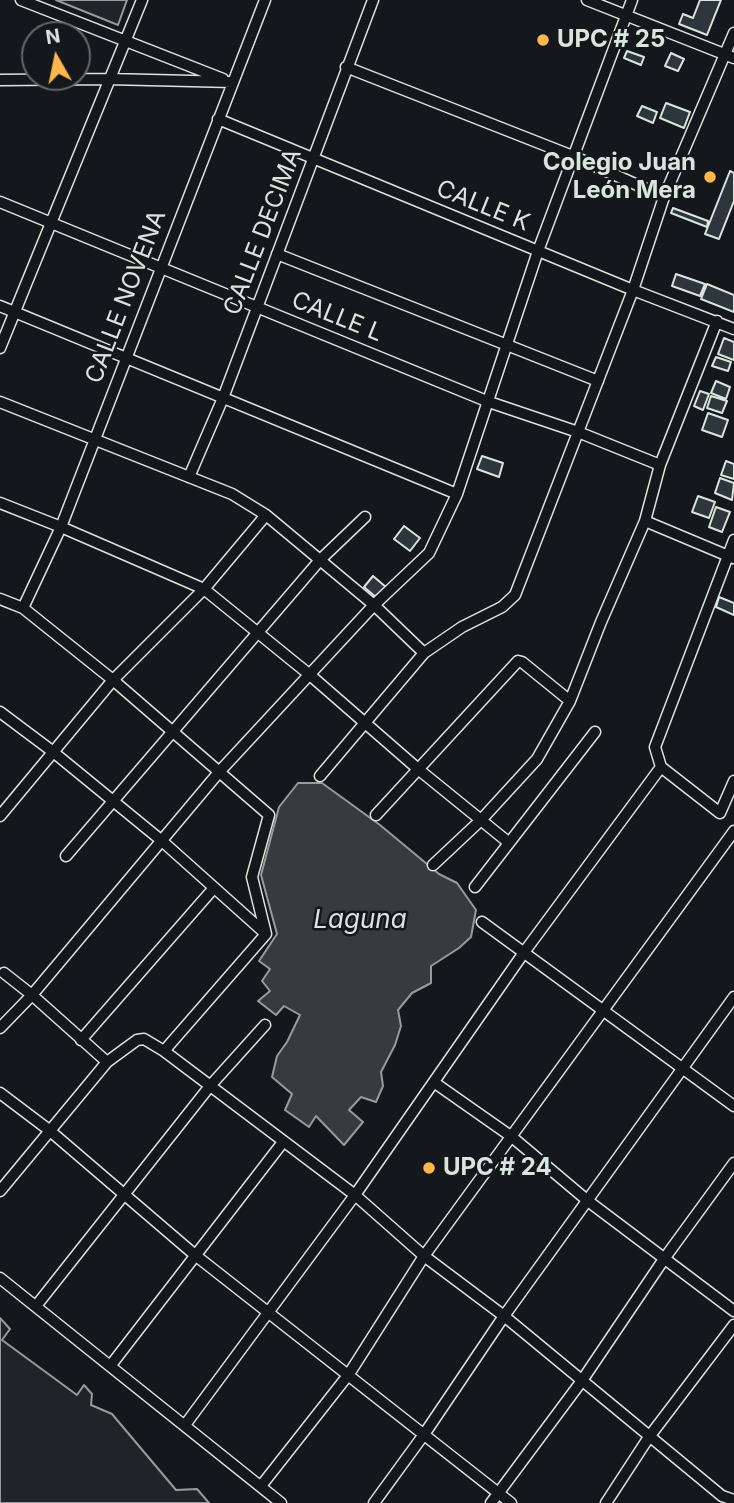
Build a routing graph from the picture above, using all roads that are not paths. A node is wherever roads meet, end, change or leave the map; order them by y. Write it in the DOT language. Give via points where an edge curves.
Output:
graph roads {
  1 [pos="21,0"];
  2 [pos="142,0"];
  3 [pos="265,0"];
  4 [pos="373,0"];
  5 [pos="587,0"];
  6 [pos="632,0"];
  7 [pos="626,15"];
  8 [pos="734,33"];
  9 [pos="125,40"];
  10 [pos="730,57"];
  11 [pos="346,67"];
  12 [pos="108,79"];
  13 [pos="0,80"];
  14 [pos="233,82"];
  15 [pos="218,119"];
  16 [pos="575,158"];
  17 [pos="313,160"];
  18 [pos="664,197"];
  19 [pos="0,202"];
  20 [pos="50,222"];
  21 [pos="538,251"];
  22 [pos="278,254"];
  23 [pos="161,267"];
  24 [pos="632,290"];
  25 [pos="0,306"];
  26 [pos="257,306"];
  27 [pos="13,311"];
  28 [pos="717,321"];
  29 [pos="734,328"];
  30 [pos="507,346"];
  31 [pos="0,348"];
  32 [pos="125,357"];
  33 [pos="598,381"];
  34 [pos="223,398"];
  35 [pos="489,401"];
  36 [pos="0,402"];
  37 [pos="578,432"];
  38 [pos="94,439"];
  39 [pos="660,465"];
  40 [pos="189,477"];
  41 [pos="457,494"];
  42 [pos="0,503"];
  43 [pos="266,515"];
  44 [pos="365,517"];
  45 [pos="645,521"];
  46 [pos="61,527"];
  47 [pos="734,540"];
  48 [pos="731,557"];
  49 [pos="320,560"];
  50 [pos="204,589"];
  51 [pos="0,599"];
  52 [pos="374,605"];
  53 [pos="23,608"];
  54 [pos="257,632"];
  55 [pos="424,653"];
  56 [pos="310,675"];
  57 [pos="113,680"];
  58 [pos="570,701"];
  59 [pos="0,712"];
  60 [pos="365,724"];
  61 [pos="173,732"];
  62 [pos="595,732"];
  63 [pos="52,751"];
  64 [pos="661,767"];
  65 [pos="418,769"];
  66 [pos="220,771"];
  67 [pos="320,776"];
  68 [pos="734,781"];
  69 [pos="112,802"];
  70 [pos="720,813"];
  71 [pos="376,815"];
  72 [pos="0,816"];
  73 [pos="481,820"];
  74 [pos="734,829"];
  75 [pos="162,841"];
  76 [pos="508,842"];
  77 [pos="66,856"];
  78 [pos="433,865"];
  79 [pos="475,887"];
  80 [pos="213,889"];
  81 [pos="482,922"];
  82 [pos="266,934"];
  83 [pos="525,951"];
  84 [pos="4,973"];
  85 [pos="32,995"];
  86 [pos="734,997"];
  87 [pos="604,1010"];
  88 [pos="265,1025"];
  89 [pos="0,1028"];
  90 [pos="81,1040"];
  91 [pos="164,1051"];
  92 [pos="107,1062"];
  93 [pos="684,1068"];
  94 [pos="435,1083"];
  95 [pos="210,1086"];
  96 [pos="0,1093"];
  97 [pos="734,1106"];
  98 [pos="49,1130"];
  99 [pos="512,1137"];
  100 [pos="284,1142"];
  101 [pos="734,1163"];
  102 [pos="0,1191"];
  103 [pos="126,1195"];
  104 [pos="355,1195"];
  105 [pos="588,1200"];
  106 [pos="195,1255"];
  107 [pos="424,1256"];
  108 [pos="664,1259"];
  109 [pos="0,1278"];
  110 [pos="36,1306"];
  111 [pos="734,1311"];
  112 [pos="269,1312"];
  113 [pos="504,1316"];
  114 [pos="734,1325"];
  115 [pos="111,1365"];
  116 [pos="349,1374"];
  117 [pos="581,1382"];
  118 [pos="185,1425"];
  119 [pos="425,1433"];
  120 [pos="649,1437"];
  121 [pos="261,1486"];
  122 [pos="499,1492"];
  123 [pos="734,1500"];
  124 [pos="281,1503"];
  125 [pos="374,1503"];
  126 [pos="491,1503"];
  127 [pos="512,1503"];
  128 [pos="606,1503"];
  1 -- 9 [label="street"];
  2 -- 9 [label="street"];
  3 -- 14 [label="street, CALLE NOVENA"];
  4 -- 11 [label="street, CALLE DECIMA"];
  5 -- 7 [label="street"];
  6 -- 7 [label="street"];
  7 -- 10 [label="street"];
  7 -- 16 [label="street"];
  8 -- 10 [label="street"];
  9 -- 12 [label="street"];
  9 -- 14 [label="street"];
  10 -- 18 [label="street"];
  11 -- 16 [label="street"];
  11 -- 17 [label="street, CALLE DECIMA"];
  12 -- 13 [label="street"];
  12 -- 14 [label="street"];
  12 -- 20 [label="street"];
  14 -- 15 [label="street, CALLE NOVENA"];
  15 -- 17 [label="street, CALLE K"];
  15 -- 23 [label="street, CALLE NOVENA"];
  16 -- 18 [label="street"];
  16 -- 21 [label="street"];
  17 -- 21 [label="street, CALLE K"];
  17 -- 22 [label="street, CALLE DECIMA"];
  18 -- 24 [label="street"];
  19 -- 20 [label="street, CALLE L"];
  20 -- 23 [label="street, CALLE L"];
  20 -- 27 [label="street"];
  21 -- 24 [label="street, CALLE K"];
  21 -- 30 [label="street"];
  22 -- 26 [label="street, CALLE DECIMA"];
  22 -- 30 [label="street"];
  23 -- 26 [label="street, CALLE L"];
  23 -- 32 [label="street, CALLE NOVENA"];
  24 -- 28 [label="street, CALLE K"];
  24 -- 33 [label="street"];
  25 -- 27 [label="street"];
  26 -- 34 [label="street, CALLE DECIMA"];
  26 -- 35 [label="street, CALLE L"];
  27 -- 31 [label="street"];
  27 -- 32 [label="street"];
  28 -- 29 [label="street, CALLE K"];
  28 -- 39 [label="street"];
  30 -- 33 [label="street"];
  30 -- 35 [label="street"];
  32 -- 34 [label="street"];
  32 -- 38 [label="street, CALLE NOVENA"];
  33 -- 37 [label="street"];
  34 -- 40 [label="street, CALLE DECIMA"];
  34 -- 41 [label="street"];
  35 -- 37 [label="street, CALLE L"];
  35 -- 41 [label="street"];
  36 -- 38 [label="street"];
  37 -- 39 [label="street, CALLE L"];
  37 -- 55 [label="street" via="515,595"];
  38 -- 40 [label="street"];
  38 -- 46 [label="street, CALLE NOVENA"];
  39 -- 45 [label="street"];
  40 -- 43 [label="street" via="232,494"];
  41 -- 52 [label="street" via="429,553"];
  42 -- 46 [label="street"];
  43 -- 49 [label="street"];
  43 -- 50 [label="street"];
  44 -- 49 [label="street"];
  45 -- 48 [label="street"];
  45 -- 58 [label="street"];
  46 -- 50 [label="street"];
  46 -- 53 [label="street, CALLE NOVENA"];
  47 -- 48 [label="street"];
  48 -- 64 [label="street" via="656,741"];
  49 -- 52 [label="street"];
  49 -- 54 [label="street"];
  50 -- 54 [label="street"];
  50 -- 57 [label="street"];
  51 -- 53 [label="street"];
  52 -- 55 [label="street"];
  52 -- 56 [label="street"];
  53 -- 57 [label="street"];
  54 -- 56 [label="street"];
  54 -- 61 [label="street"];
  55 -- 60 [label="street"];
  56 -- 60 [label="street"];
  56 -- 66 [label="street"];
  57 -- 61 [label="street"];
  57 -- 63 [label="street"];
  58 -- 65 [label="street" via="517,661"];
  58 -- 73 [label="street" via="537,759"];
  59 -- 63 [label="street"];
  60 -- 65 [label="street"];
  60 -- 67 [label="street"];
  61 -- 66 [label="street"];
  61 -- 69 [label="street"];
  62 -- 76 [label="street"];
  63 -- 69 [label="street"];
  63 -- 72 [label="street"];
  64 -- 70 [label="street"];
  64 -- 83 [label="street"];
  65 -- 71 [label="street"];
  65 -- 73 [label="street"];
  66 -- 75 [label="street"];
  66 -- 82 [label="street" via="269,815 251,877"];
  68 -- 70 [label="street"];
  69 -- 75 [label="street"];
  69 -- 77 [label="street"];
  70 -- 74 [label="street"];
  73 -- 76 [label="street"];
  73 -- 78 [label="street"];
  74 -- 87 [label="street"];
  75 -- 80 [label="street"];
  75 -- 85 [label="street"];
  76 -- 79 [label="street"];
  80 -- 82 [label="street"];
  80 -- 90 [label="street"];
  81 -- 83 [label="street"];
  82 -- 91 [label="street"];
  83 -- 87 [label="street"];
  83 -- 94 [label="street"];
  84 -- 85 [label="street"];
  85 -- 89 [label="street"];
  85 -- 90 [label="street"];
  86 -- 93 [label="street"];
  87 -- 93 [label="street"];
  87 -- 99 [label="street"];
  88 -- 95 [label="street"];
  90 -- 92 [label="street"];
  91 -- 92 [label="street" via="144,1039 137,1040"];
  91 -- 95 [label="street"];
  92 -- 98 [label="street"];
  93 -- 97 [label="street"];
  93 -- 105 [label="street"];
  94 -- 99 [label="street"];
  94 -- 104 [label="street"];
  95 -- 100 [label="street"];
  95 -- 103 [label="street"];
  96 -- 98 [label="street"];
  98 -- 102 [label="street"];
  98 -- 103 [label="street"];
  99 -- 105 [label="street"];
  99 -- 107 [label="street"];
  100 -- 104 [label="street"];
  100 -- 106 [label="street"];
  101 -- 108 [label="street"];
  103 -- 106 [label="street"];
  103 -- 110 [label="street"];
  104 -- 107 [label="street"];
  104 -- 112 [label="street"];
  105 -- 108 [label="street"];
  105 -- 113 [label="street"];
  106 -- 112 [label="street"];
  106 -- 115 [label="street"];
  107 -- 113 [label="street"];
  107 -- 116 [label="street"];
  108 -- 111 [label="street"];
  108 -- 117 [label="street"];
  109 -- 110 [label="street"];
  110 -- 115 [label="street"];
  112 -- 116 [label="street"];
  112 -- 118 [label="street"];
  113 -- 117 [label="street"];
  113 -- 119 [label="street"];
  114 -- 120 [label="street"];
  115 -- 118 [label="street"];
  116 -- 119 [label="street"];
  116 -- 121 [label="street"];
  117 -- 120 [label="street"];
  117 -- 122 [label="street"];
  118 -- 121 [label="street"];
  119 -- 122 [label="street"];
  119 -- 125 [label="street"];
  120 -- 123 [label="street" via="722,1496"];
  120 -- 128 [label="street"];
  121 -- 124 [label="street"];
  122 -- 126 [label="street"];
  122 -- 127 [label="street"];
}
